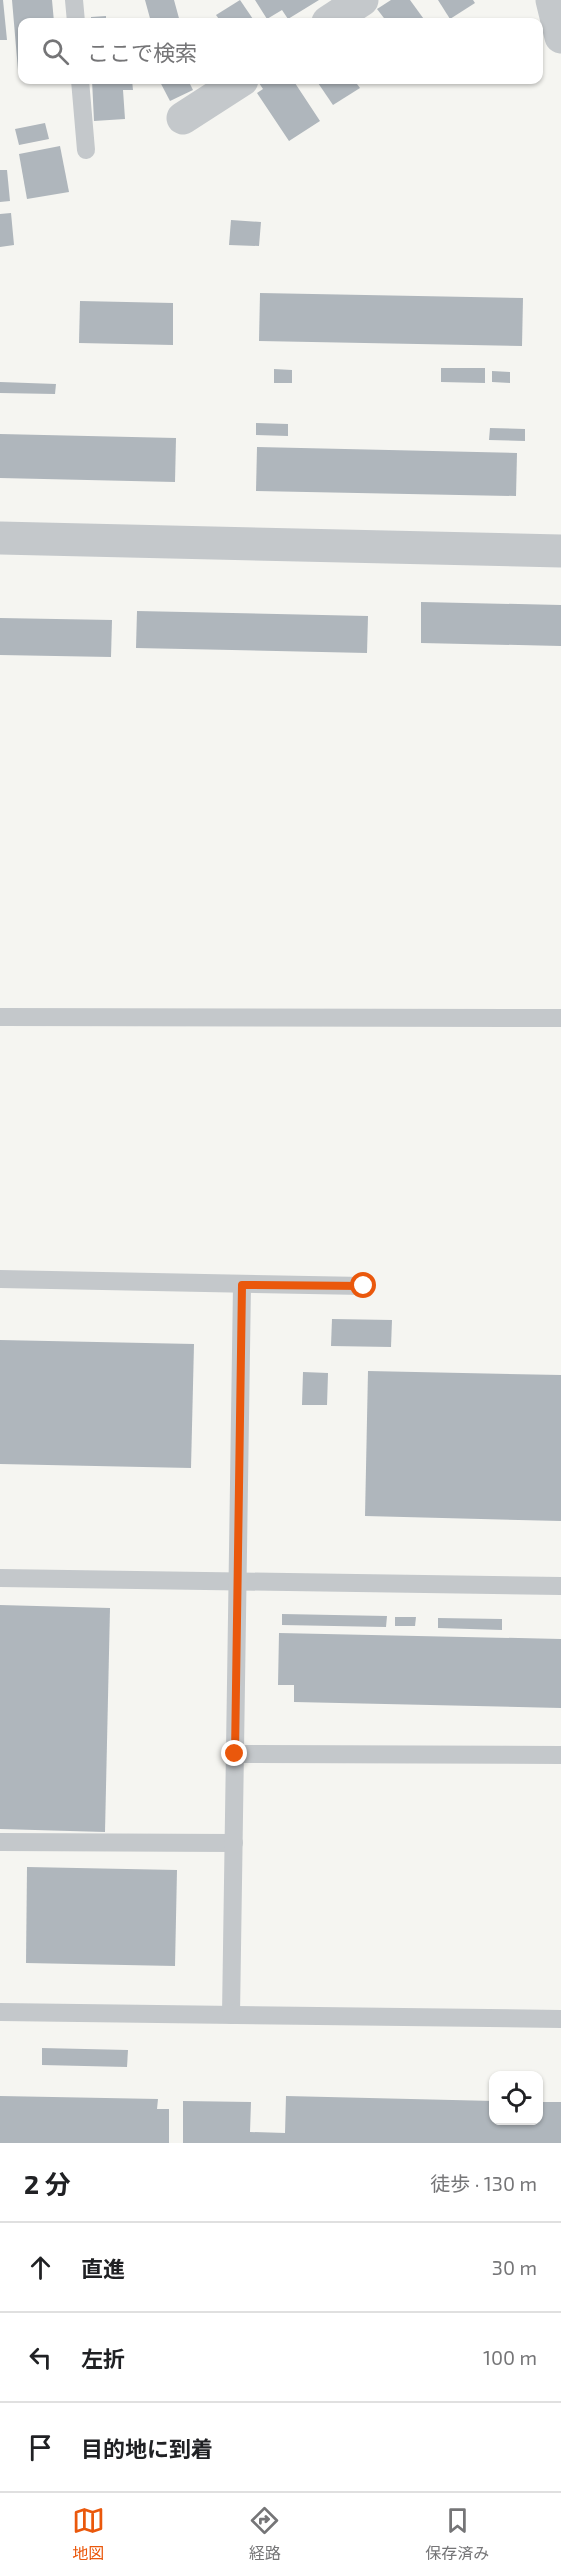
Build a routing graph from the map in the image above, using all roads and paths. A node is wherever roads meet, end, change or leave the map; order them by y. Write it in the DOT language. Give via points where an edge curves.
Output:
graph roads {
  1 [pos="74,0"];
  2 [pos="362,0"];
  3 [pos="76,18"];
  4 [pos="334,18"];
  5 [pos="80,84"];
  6 [pos="236,84"];
  7 [pos="183,118"];
  8 [pos="86,150"];
  9 [pos="0,538"];
  10 [pos="561,551"];
  11 [pos="0,1017"];
  12 [pos="561,1018"];
  13 [pos="0,1279"];
  14 [pos="242,1285"];
  15 [pos="364,1286"];
  16 [pos="0,1578"];
  17 [pos="236,1582"];
  18 [pos="561,1586"];
  19 [pos="235,1754"];
  20 [pos="561,1755"];
  21 [pos="0,1842"];
  22 [pos="234,1844"];
  23 [pos="0,2012"];
  24 [pos="231,2015"];
  25 [pos="561,2019"];
  1 -- 3 [label="lane"];
  2 -- 4 [label="street"];
  5 -- 8 [label="lane"];
  6 -- 7 [label="street"];
  9 -- 10 [label="street"];
  11 -- 12 [label="lane"];
  13 -- 14 [label="lane"];
  14 -- 15 [label="lane"];
  14 -- 17 [label="lane"];
  16 -- 17 [label="lane"];
  17 -- 18 [label="lane"];
  17 -- 19 [label="lane"];
  19 -- 20 [label="lane"];
  19 -- 22 [label="lane"];
  21 -- 22 [label="lane"];
  22 -- 24 [label="lane"];
  23 -- 24 [label="lane"];
  24 -- 25 [label="lane"];
}
